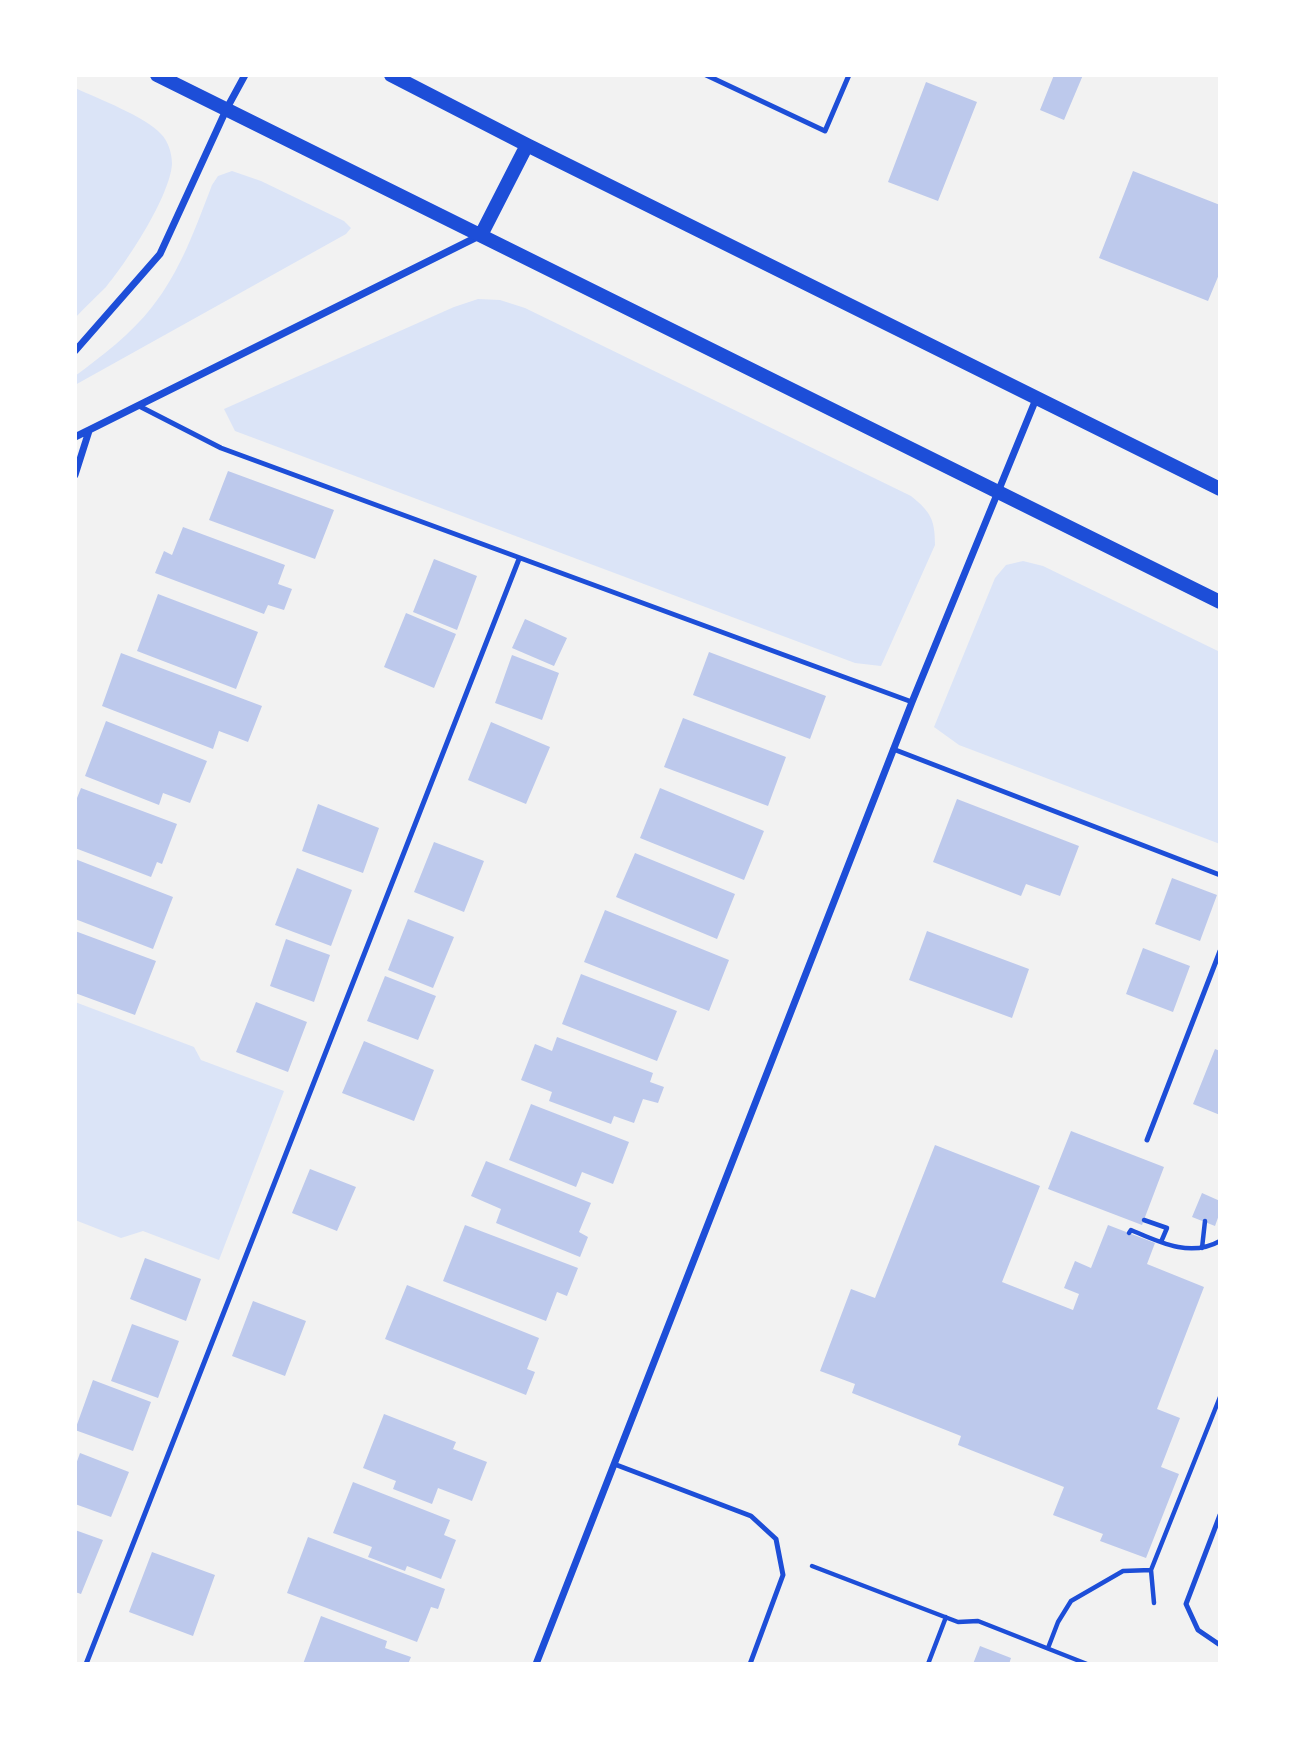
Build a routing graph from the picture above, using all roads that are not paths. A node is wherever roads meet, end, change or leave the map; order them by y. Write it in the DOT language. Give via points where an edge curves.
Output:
graph roads {
  1 [pos="157,75"];
  2 [pos="246,75"];
  3 [pos="391,75"];
  4 [pos="706,75"];
  5 [pos="849,75"];
  6 [pos="227,108"];
  7 [pos="527,145"];
  8 [pos="481,235"];
  9 [pos="75,351"];
  10 [pos="1036,399"];
  11 [pos="139,406"];
  12 [pos="89,431"];
  13 [pos="75,437"];
  14 [pos="75,475"];
  15 [pos="1220,489"];
  16 [pos="998,493"];
  17 [pos="519,559"];
  18 [pos="1220,602"];
  19 [pos="912,702"];
  20 [pos="893,749"];
  21 [pos="1220,875"];
  22 [pos="1220,951"];
  23 [pos="1147,1140"];
  24 [pos="614,1464"];
  25 [pos="1220,1515"];
  26 [pos="1220,1645"];
  27 [pos="86,1664"];
  28 [pos="536,1664"];
  29 [pos="750,1664"];
  1 -- 6 [label="main road"];
  2 -- 6 [label="street"];
  3 -- 7 [label="main road"];
  4 -- 5 [label="lane" via="825,131"];
  6 -- 8 [label="main road"];
  6 -- 9 [label="street" via="160,254"];
  7 -- 8 [label="main road"];
  7 -- 10 [label="main road"];
  8 -- 11 [label="street"];
  8 -- 16 [label="main road"];
  10 -- 15 [label="main road"];
  10 -- 16 [label="street"];
  11 -- 12 [label="street"];
  11 -- 17 [label="lane" via="221,448"];
  12 -- 13 [label="street"];
  12 -- 14 [label="street"];
  16 -- 18 [label="main road"];
  16 -- 19 [label="street"];
  17 -- 19 [label="lane"];
  17 -- 27 [label="lane"];
  19 -- 20 [label="street"];
  20 -- 21 [label="lane"];
  20 -- 24 [label="street"];
  22 -- 23 [label="lane"];
  24 -- 28 [label="street"];
  24 -- 29 [label="lane" via="751,1516 776,1539 783,1575"];
  25 -- 26 [label="lane" via="1186,1604 1198,1630"];
}
